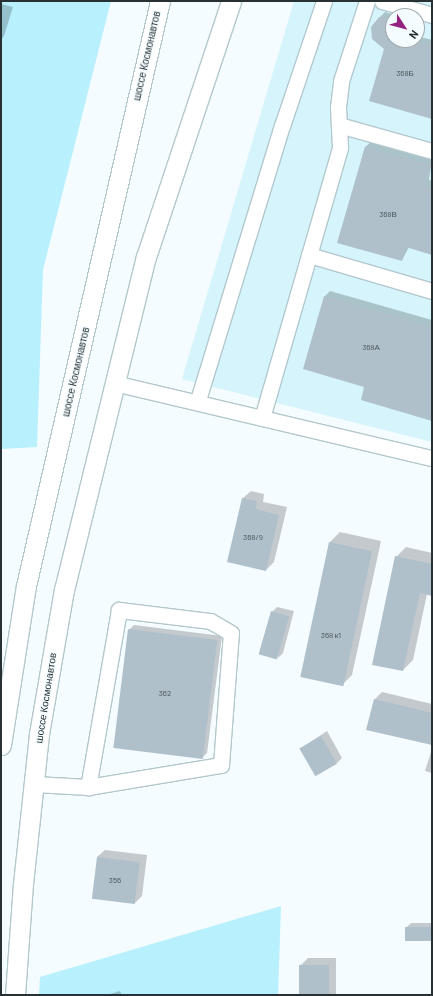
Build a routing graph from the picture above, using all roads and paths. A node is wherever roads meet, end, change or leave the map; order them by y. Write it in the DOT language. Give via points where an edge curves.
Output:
graph roads {
  1 [pos="160,1"];
  2 [pos="324,1"];
  3 [pos="367,1"];
  4 [pos="382,1"];
  5 [pos="230,4"];
  6 [pos="432,15"];
  7 [pos="339,124"];
  8 [pos="432,151"];
  9 [pos="308,255"];
  10 [pos="432,291"];
  11 [pos="114,383"];
  12 [pos="198,400"];
  13 [pos="262,418"];
  14 [pos="432,458"];
  15 [pos="1,745"];
  16 [pos="34,784"];
  17 [pos="88,787"];
  18 [pos="15,995"];
  1 -- 15 [label="main road, шоссе Космонавтов" via="26,586"];
  2 -- 12 [label="street" via="282,126"];
  3 -- 7 [label="street" via="341,81"];
  4 -- 6 [label="street"];
  5 -- 11 [label="main road, шоссе Космонавтов" via="146,257"];
  7 -- 8 [label="street"];
  7 -- 9 [label="street" via="340,147"];
  9 -- 10 [label="street"];
  9 -- 13 [label="street"];
  11 -- 12 [label="street"];
  11 -- 16 [label="main road, шоссе Космонавтов" via="64,590 39,734"];
  12 -- 13 [label="street"];
  13 -- 14 [label="street"];
  16 -- 17 [label="street"];
  16 -- 18 [label="main road, шоссе Космонавтов"];
  17 -- 17 [label="street" via="221,765 231,633 210,621 119,610"];
}
